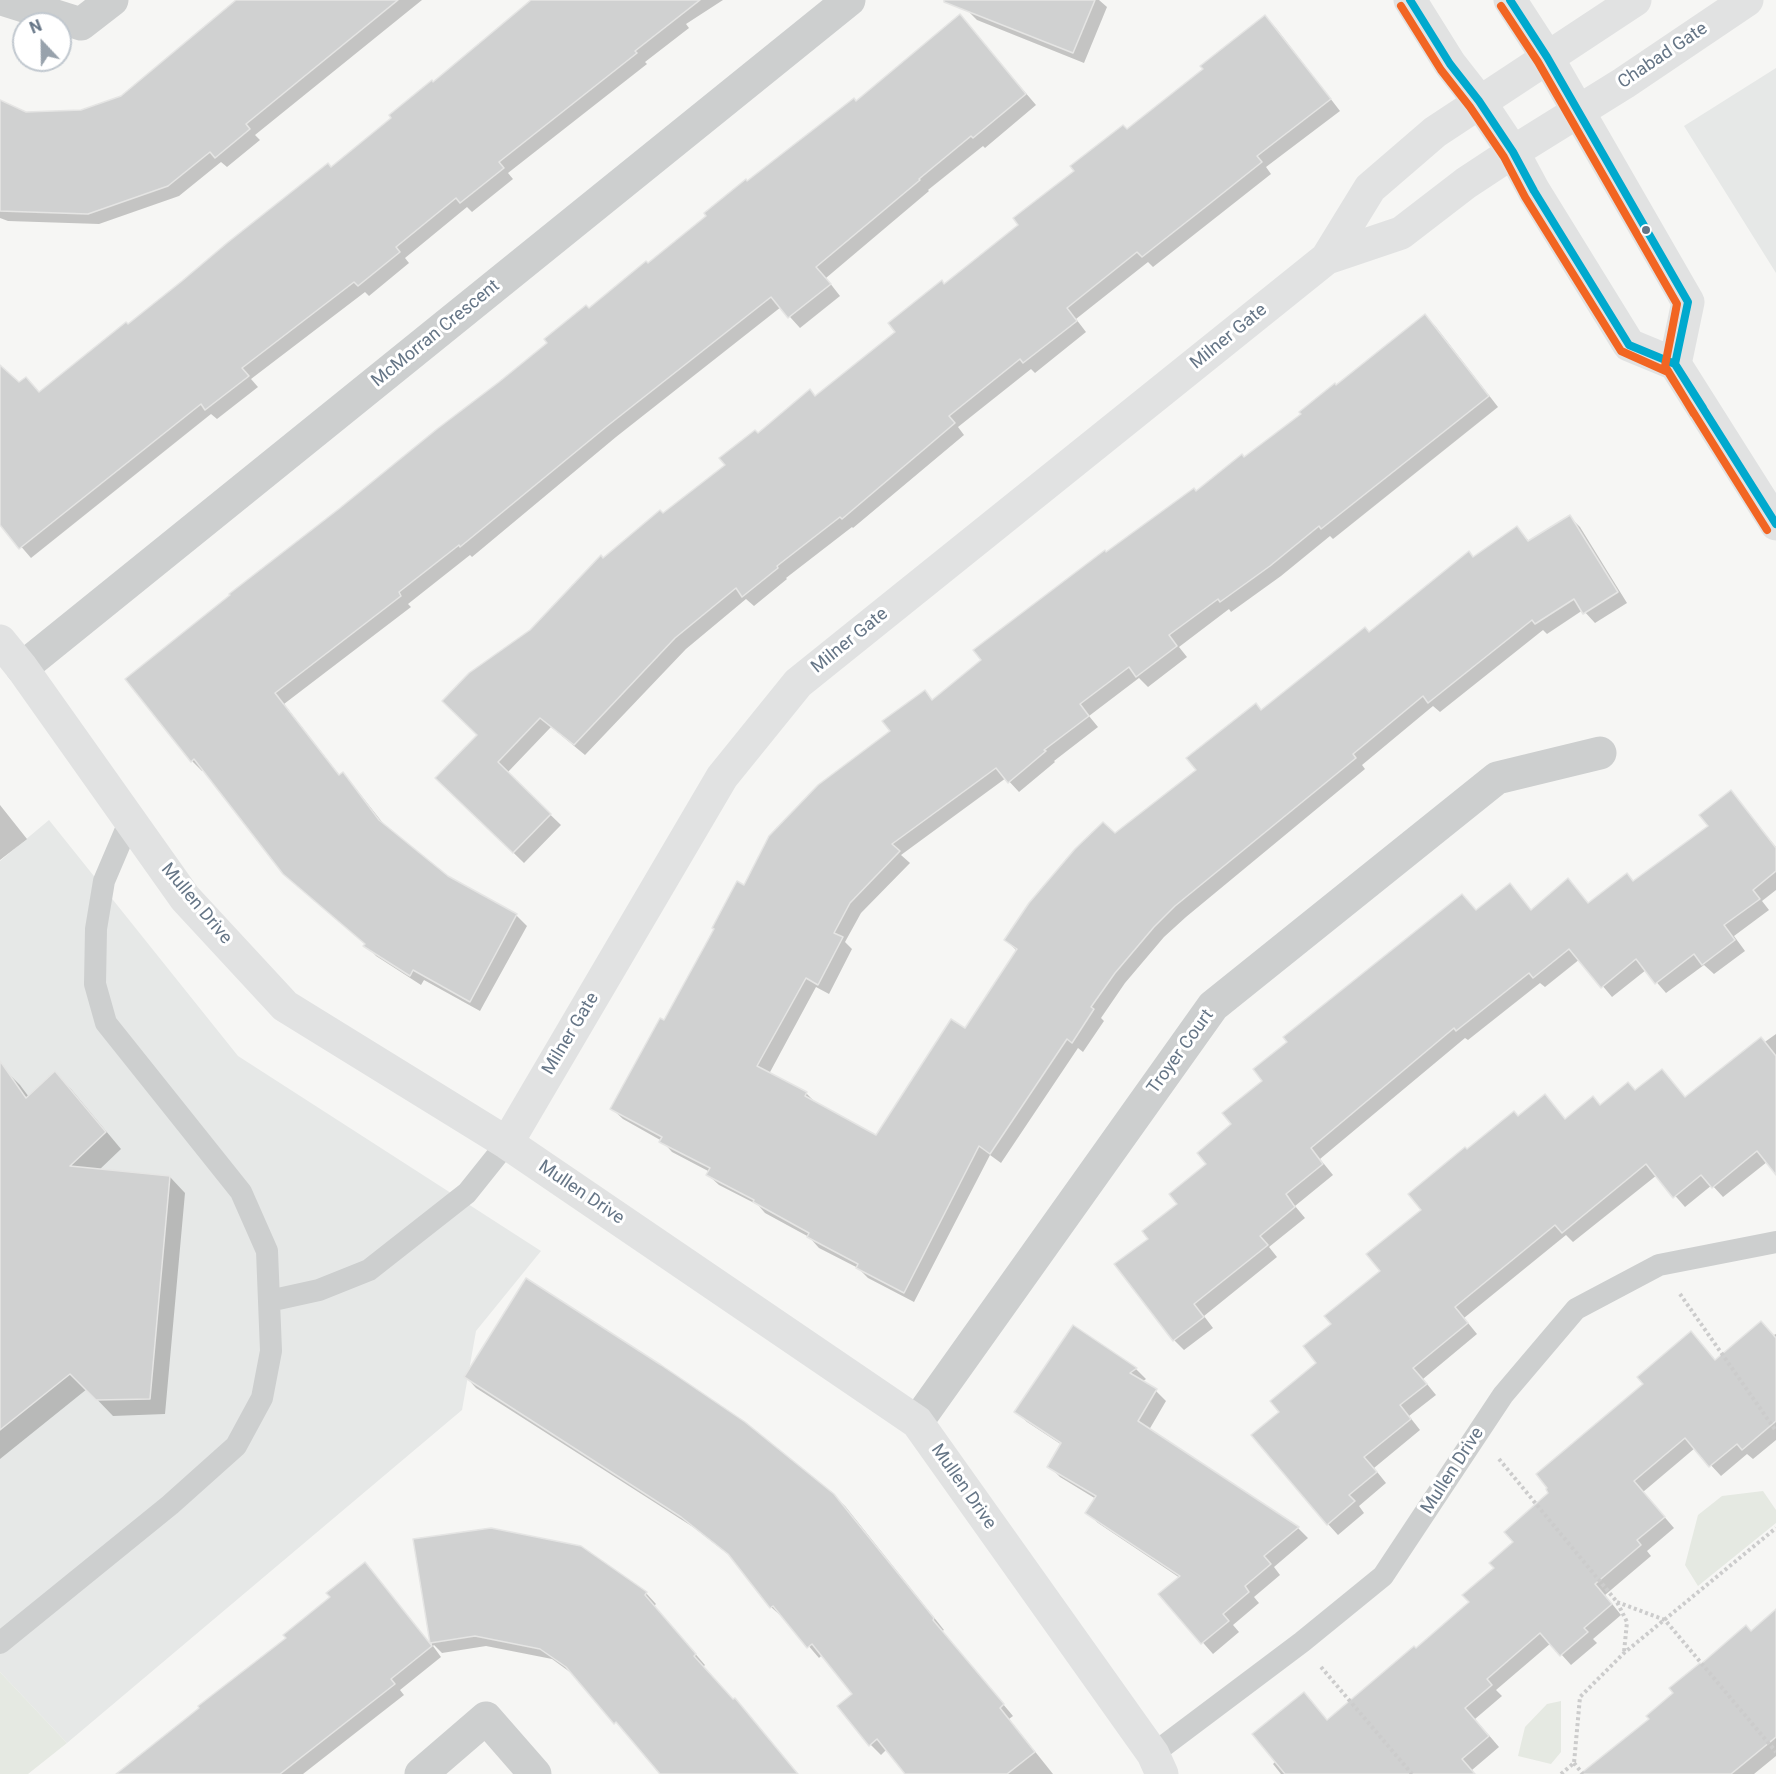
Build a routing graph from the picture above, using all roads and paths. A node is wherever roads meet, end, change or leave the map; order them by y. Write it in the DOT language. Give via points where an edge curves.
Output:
graph roads {
  1 [pos="5,0"];
  2 [pos="112,0"];
  3 [pos="849,0"];
  4 [pos="1410,0"];
  5 [pos="1510,0"];
  6 [pos="1635,0"];
  7 [pos="1747,0"];
  8 [pos="1547,57"];
  9 [pos="1479,101"];
  10 [pos="1577,111"];
  11 [pos="1513,152"];
  12 [pos="1328,258"];
  13 [pos="1675,364"];
  14 [pos="1773,516"];
  15 [pos="0,641"];
  16 [pos="22,668"];
  17 [pos="1600,753"];
  18 [pos="130,820"];
  19 [pos="507,1143"];
  20 [pos="1776,1242"];
  21 [pos="1659,1265"];
  22 [pos="269,1301"];
  23 [pos="917,1422"];
  24 [pos="1776,1431"];
  25 [pos="1478,1433"];
  26 [pos="1776,1528"];
  27 [pos="1617,1602"];
  28 [pos="1665,1620"];
  29 [pos="1302,1642"];
  30 [pos="0,1643"];
  31 [pos="1623,1653"];
  32 [pos="1776,1752"];
  33 [pos="1574,1763"];
  34 [pos="1158,1764"];
  35 [pos="421,1774"];
  36 [pos="535,1774"];
  37 [pos="1412,1774"];
  38 [pos="1561,1774"];
  39 [pos="1583,1774"];
  1 -- 2 [label="street" via="81,24"];
  3 -- 16 [label="street, McMorran Crescent"];
  4 -- 9 [label="street" via="1450,64"];
  5 -- 8 [label="street"];
  6 -- 8 [label="street"];
  7 -- 10 [label="street, Chabad Gate"];
  8 -- 9 [label="street, Milner Gate"];
  8 -- 10 [label="street"];
  9 -- 11 [label="street"];
  9 -- 12 [label="street, Milner Gate" via="1435,132 1370,188"];
  10 -- 11 [label="street, Chabad Gate"];
  10 -- 13 [label="street" via="1688,302"];
  11 -- 12 [label="street, Milner Gate" via="1401,233"];
  11 -- 13 [label="street" via="1629,345"];
  12 -- 19 [label="street, Milner Gate" via="798,683 722,777"];
  13 -- 14 [label="street"];
  15 -- 16 [label="street, Mullen Drive"];
  16 -- 18 [label="street, Mullen Drive"];
  17 -- 23 [label="street, Troyer Court" via="1497,778 1213,1006"];
  18 -- 19 [label="street, Mullen Drive" via="185,898 285,1006"];
  18 -- 22 [label="lane" via="104,881 96,929 95,984 106,1023 242,1192 267,1251"];
  19 -- 22 [label="lane" via="467,1193 369,1270 319,1290"];
  19 -- 23 [label="street, Mullen Drive"];
  20 -- 21 [label="lane, Mullen Drive"];
  21 -- 24 [label="path"];
  21 -- 25 [label="lane, Mullen Drive" via="1576,1309 1503,1395"];
  22 -- 30 [label="lane" via="271,1351 262,1398 236,1446"];
  23 -- 34 [label="street, Mullen Drive"];
  25 -- 27 [label="path"];
  25 -- 29 [label="lane, Mullen Drive" via="1383,1576"];
  26 -- 28 [label="path"];
  27 -- 28 [label="path"];
  27 -- 31 [label="path" via="1627,1622"];
  28 -- 31 [label="path"];
  28 -- 32 [label="path"];
  29 -- 34 [label="lane, Mullen Drive"];
  29 -- 37 [label="path"];
  31 -- 33 [label="path" via="1580,1697"];
  33 -- 38 [label="path"];
  33 -- 39 [label="path"];
  35 -- 36 [label="street" via="486,1718"];
}
